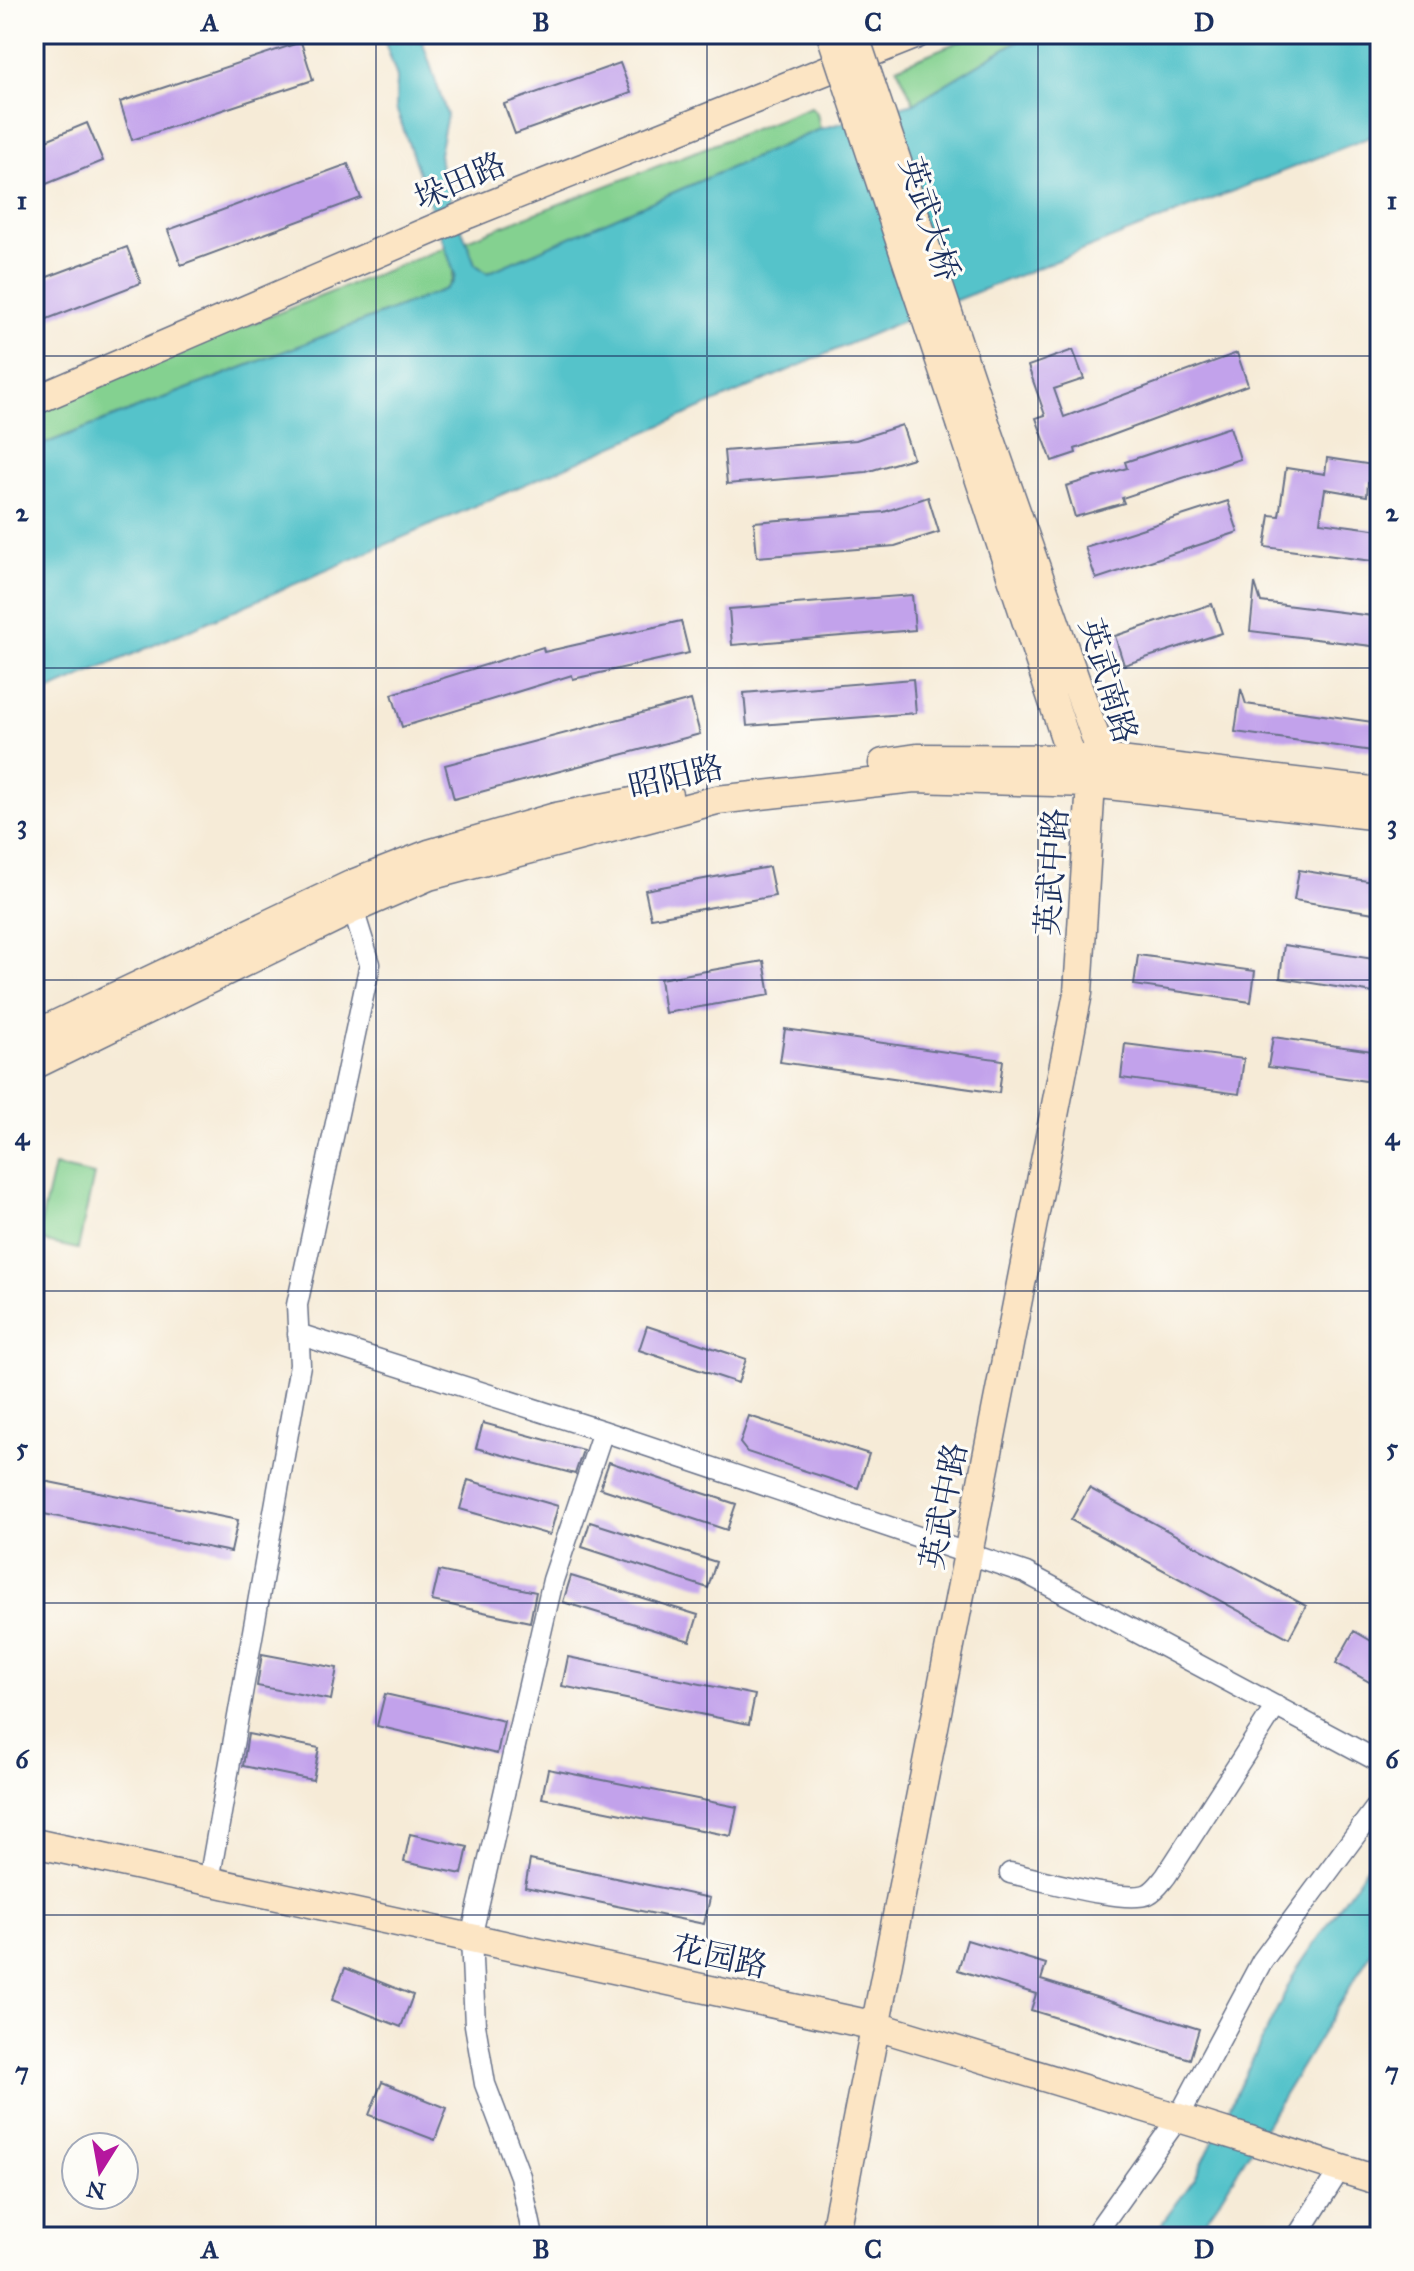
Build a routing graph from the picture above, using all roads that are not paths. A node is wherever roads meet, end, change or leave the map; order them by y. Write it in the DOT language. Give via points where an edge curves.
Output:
graph roads {
  1 [pos="831,34"];
  2 [pos="854,34"];
  3 [pos="917,34"];
  4 [pos="34,401"];
  5 [pos="973,423"];
  6 [pos="1072,759"];
  7 [pos="1097,771"];
  8 [pos="1380,792"];
  9 [pos="1380,816"];
  10 [pos="353,909"];
  11 [pos="34,1035"];
  12 [pos="34,1065"];
  13 [pos="298,1334"];
  14 [pos="603,1431"];
  15 [pos="969,1554"];
  16 [pos="1276,1706"];
  17 [pos="1380,1762"];
  18 [pos="1380,1802"];
  19 [pos="34,1843"];
  20 [pos="1010,1873"];
  21 [pos="209,1881"];
  22 [pos="471,1938"];
  23 [pos="876,2026"];
  24 [pos="1190,2121"];
  25 [pos="1340,2169"];
  26 [pos="1380,2181"];
  27 [pos="533,2237"];
  28 [pos="834,2237"];
  29 [pos="1093,2237"];
  30 [pos="1297,2237"];
  1 -- 5 [label="main road, 英武大桥, bridge"];
  2 -- 5 [label="main road, 英武大桥, bridge"];
  3 -- 4 [label="main road, 垛田路" via="468,214"];
  5 -- 6 [label="main road, 英武南路"];
  5 -- 7 [label="main road, 英武南路"];
  6 -- 7 [label="main road, 昭阳路"];
  6 -- 11 [label="main road, 昭阳路" via="917,758 718,784 556,817 429,854 355,883"];
  7 -- 8 [label="main road, 昭阳路"];
  7 -- 9 [label="main road, 昭阳路"];
  7 -- 10 [label="main road, 昭阳路" via="914,778 717,800 429,876"];
  7 -- 15 [label="main road, 英武中路" via="1078,993"];
  10 -- 12 [label="main road, 昭阳路"];
  10 -- 13 [label="street" via="370,964 297,1305"];
  13 -- 14 [label="street"];
  13 -- 21 [label="street" via="300,1365"];
  14 -- 15 [label="street"];
  14 -- 22 [label="street" via="553,1580"];
  15 -- 16 [label="street" via="1026,1573"];
  15 -- 23 [label="main road, 英武中路"];
  16 -- 17 [label="street"];
  16 -- 20 [label="street" via="1152,1893 1108,1894"];
  18 -- 24 [label="street" via="1262,1961"];
  19 -- 21 [label="main road, 花园路"];
  21 -- 22 [label="main road, 花园路"];
  22 -- 23 [label="main road, 花园路"];
  22 -- 27 [label="street" via="475,2025 485,2084 520,2176"];
  23 -- 24 [label="main road, 花园路"];
  23 -- 28 [label="main road, 英武中路"];
  24 -- 25 [label="main road, 花园路"];
  24 -- 29 [label="street"];
  25 -- 26 [label="main road, 花园路"];
  25 -- 30 [label="street"];
}
